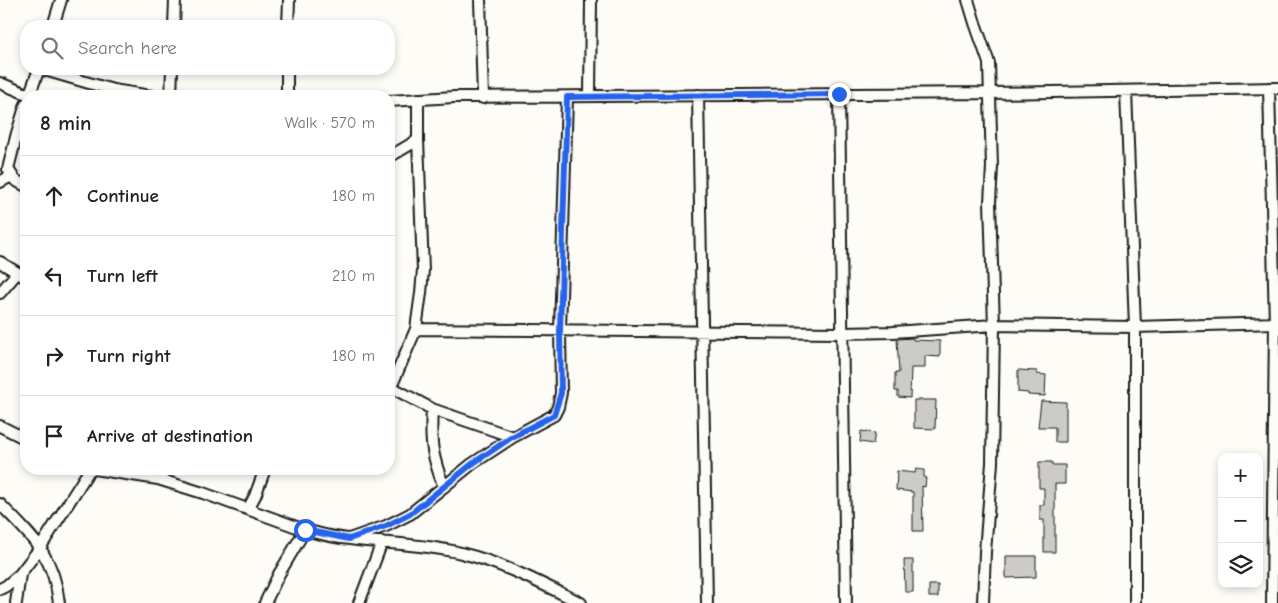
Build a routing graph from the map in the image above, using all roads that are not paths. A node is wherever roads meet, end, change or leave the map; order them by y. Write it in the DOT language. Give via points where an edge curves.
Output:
graph roads {
  1 [pos="61,0"];
  2 [pos="175,0"];
  3 [pos="289,0"];
  4 [pos="480,0"];
  5 [pos="591,0"];
  6 [pos="968,0"];
  7 [pos="54,20"];
  8 [pos="174,20"];
  9 [pos="288,20"];
  10 [pos="38,75"];
  11 [pos="61,75"];
  12 [pos="172,75"];
  13 [pos="287,75"];
  14 [pos="0,83"];
  15 [pos="1273,88"];
  16 [pos="32,90"];
  17 [pos="113,90"];
  18 [pos="171,90"];
  19 [pos="287,90"];
  20 [pos="1126,91"];
  21 [pos="989,93"];
  22 [pos="20,94"];
  23 [pos="839,94"];
  24 [pos="698,95"];
  25 [pos="590,96"];
  26 [pos="567,97"];
  27 [pos="483,98"];
  28 [pos="418,99"];
  29 [pos="395,101"];
  30 [pos="20,125"];
  31 [pos="418,140"];
  32 [pos="395,153"];
  33 [pos="11,176"];
  34 [pos="0,182"];
  35 [pos="20,183"];
  36 [pos="0,262"];
  37 [pos="20,275"];
  38 [pos="20,277"];
  39 [pos="0,292"];
  40 [pos="1277,323"];
  41 [pos="994,324"];
  42 [pos="1135,327"];
  43 [pos="416,329"];
  44 [pos="560,331"];
  45 [pos="703,332"];
  46 [pos="843,332"];
  47 [pos="395,375"];
  48 [pos="395,389"];
  49 [pos="432,409"];
  50 [pos="0,426"];
  51 [pos="20,436"];
  52 [pos="512,437"];
  53 [pos="86,475"];
  54 [pos="132,475"];
  55 [pos="263,475"];
  56 [pos="444,487"];
  57 [pos="0,504"];
  58 [pos="248,509"];
  59 [pos="386,526"];
  60 [pos="305,530"];
  61 [pos="349,539"];
  62 [pos="385,542"];
  63 [pos="40,548"];
  64 [pos="20,574"];
  65 [pos="0,589"];
  66 [pos="16,603"];
  67 [pos="59,603"];
  68 [pos="265,603"];
  69 [pos="359,603"];
  70 [pos="581,603"];
  71 [pos="707,603"];
  72 [pos="846,603"];
  73 [pos="983,603"];
  74 [pos="1135,603"];
  75 [pos="1272,603"];
  1 -- 7 [label="street"];
  2 -- 8 [label="street"];
  3 -- 9 [label="street"];
  4 -- 27 [label="street"];
  5 -- 25 [label="street"];
  6 -- 21 [label="street" via="989,63"];
  10 -- 16 [label="street"];
  11 -- 17 [label="street"];
  12 -- 18 [label="street"];
  13 -- 19 [label="street"];
  14 -- 22 [label="street"];
  15 -- 20 [label="street"];
  15 -- 40 [label="street"];
  20 -- 21 [label="street"];
  20 -- 42 [label="street"];
  21 -- 23 [label="street"];
  21 -- 41 [label="street"];
  23 -- 24 [label="street"];
  23 -- 46 [label="street"];
  24 -- 25 [label="street"];
  24 -- 45 [label="street"];
  25 -- 26 [label="street"];
  26 -- 27 [label="street"];
  26 -- 44 [label="street"];
  27 -- 28 [label="street"];
  28 -- 29 [label="street"];
  28 -- 31 [label="street"];
  30 -- 33 [label="street" via="10,157 8,169"];
  31 -- 32 [label="street"];
  31 -- 43 [label="street" via="423,270"];
  33 -- 34 [label="street"];
  33 -- 35 [label="street"];
  36 -- 37 [label="street"];
  38 -- 39 [label="street"];
  40 -- 42 [label="street"];
  40 -- 75 [label="street"];
  41 -- 42 [label="street"];
  41 -- 46 [label="street" via="893,332"];
  41 -- 73 [label="street" via="992,463"];
  42 -- 74 [label="street"];
  43 -- 44 [label="street"];
  43 -- 47 [label="street"];
  44 -- 45 [label="street"];
  44 -- 52 [label="street" via="561,393 558,407 554,415"];
  45 -- 46 [label="street"];
  45 -- 71 [label="street"];
  46 -- 72 [label="street"];
  48 -- 49 [label="street"];
  49 -- 52 [label="street"];
  49 -- 56 [label="street" via="433,457"];
  50 -- 51 [label="street"];
  52 -- 56 [label="street"];
  53 -- 63 [label="street"];
  54 -- 58 [label="street" via="203,492"];
  55 -- 58 [label="street"];
  56 -- 59 [label="street" via="410,514"];
  57 -- 63 [label="street"];
  58 -- 60 [label="street"];
  59 -- 61 [label="street"];
  59 -- 62 [label="street"];
  60 -- 61 [label="street"];
  60 -- 68 [label="street"];
  61 -- 62 [label="street"];
  62 -- 69 [label="street"];
  62 -- 70 [label="street" via="460,553 506,568"];
  63 -- 64 [label="street"];
  63 -- 67 [label="street" via="55,575"];
  64 -- 65 [label="street"];
  64 -- 66 [label="street"];
}
